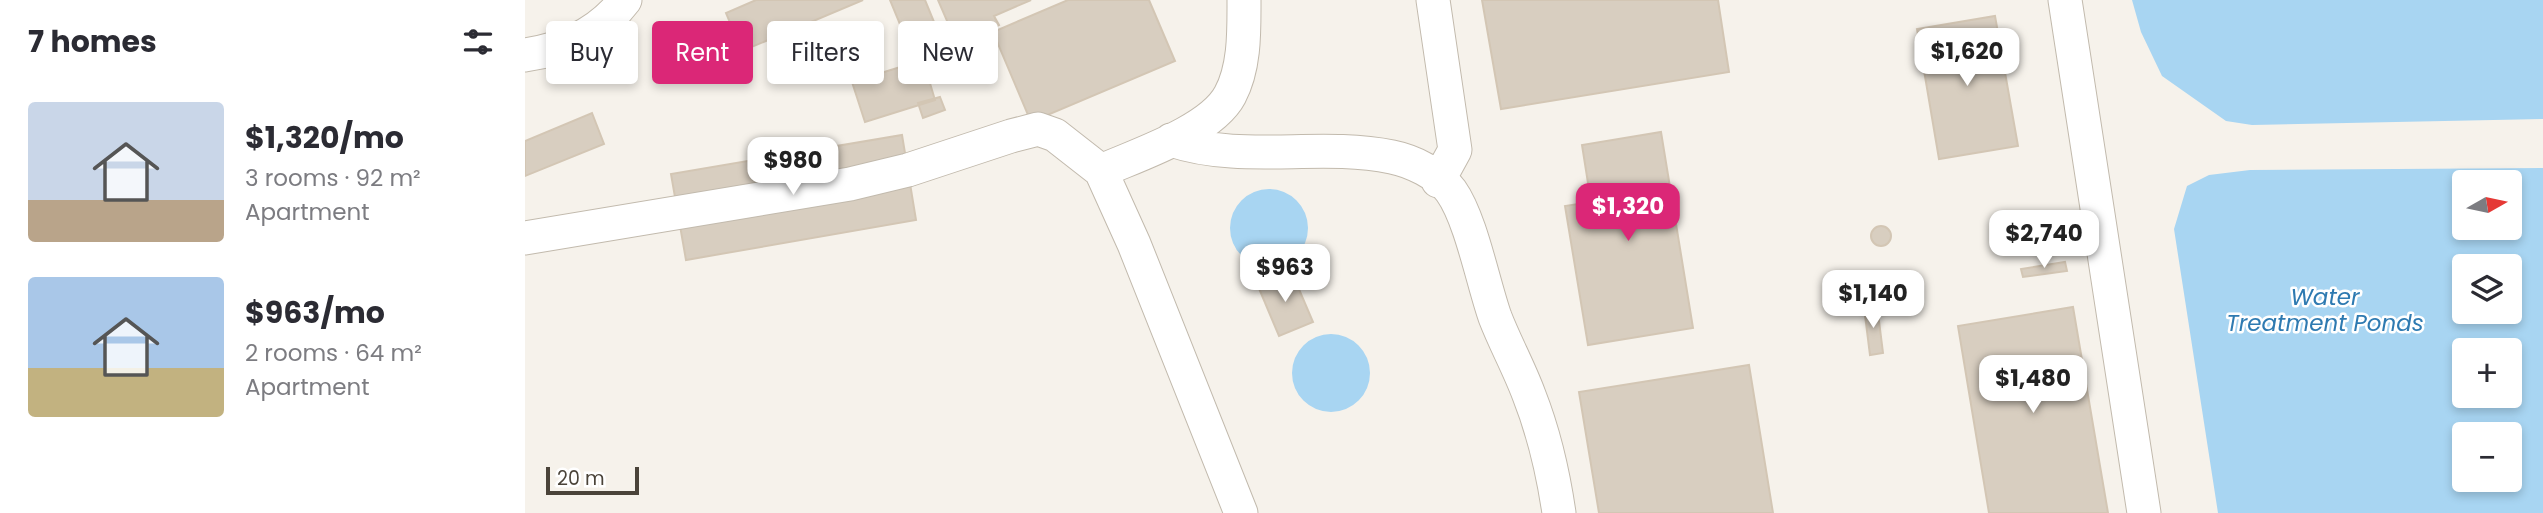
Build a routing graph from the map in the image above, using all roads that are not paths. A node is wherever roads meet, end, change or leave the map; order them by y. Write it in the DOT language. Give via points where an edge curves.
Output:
graph roads {
  1 [pos="625,0"];
  2 [pos="1244,0"];
  3 [pos="1433,0"];
  4 [pos="2065,0"];
  5 [pos="525,55"];
  6 [pos="1171,140"];
  7 [pos="1101,171"];
  8 [pos="1438,181"];
  9 [pos="525,238"];
  10 [pos="1241,513"];
  11 [pos="1559,513"];
  12 [pos="2144,513"];
  1 -- 5 [label="lane" via="594,32"];
  2 -- 6 [label="lane" via="1240,67 1230,97 1212,116"];
  3 -- 8 [label="lane" via="1455,150"];
  4 -- 12 [label="lane"];
  6 -- 7 [label="lane"];
  6 -- 8 [label="lane" via="1200,149 1250,153 1335,151 1393,157 1420,166"];
  7 -- 9 [label="lane" via="1063,141 1038,130 850,184"];
  7 -- 10 [label="lane"];
  8 -- 11 [label="lane" via="1451,191 1495,318 1528,393 1553,474"];
}
